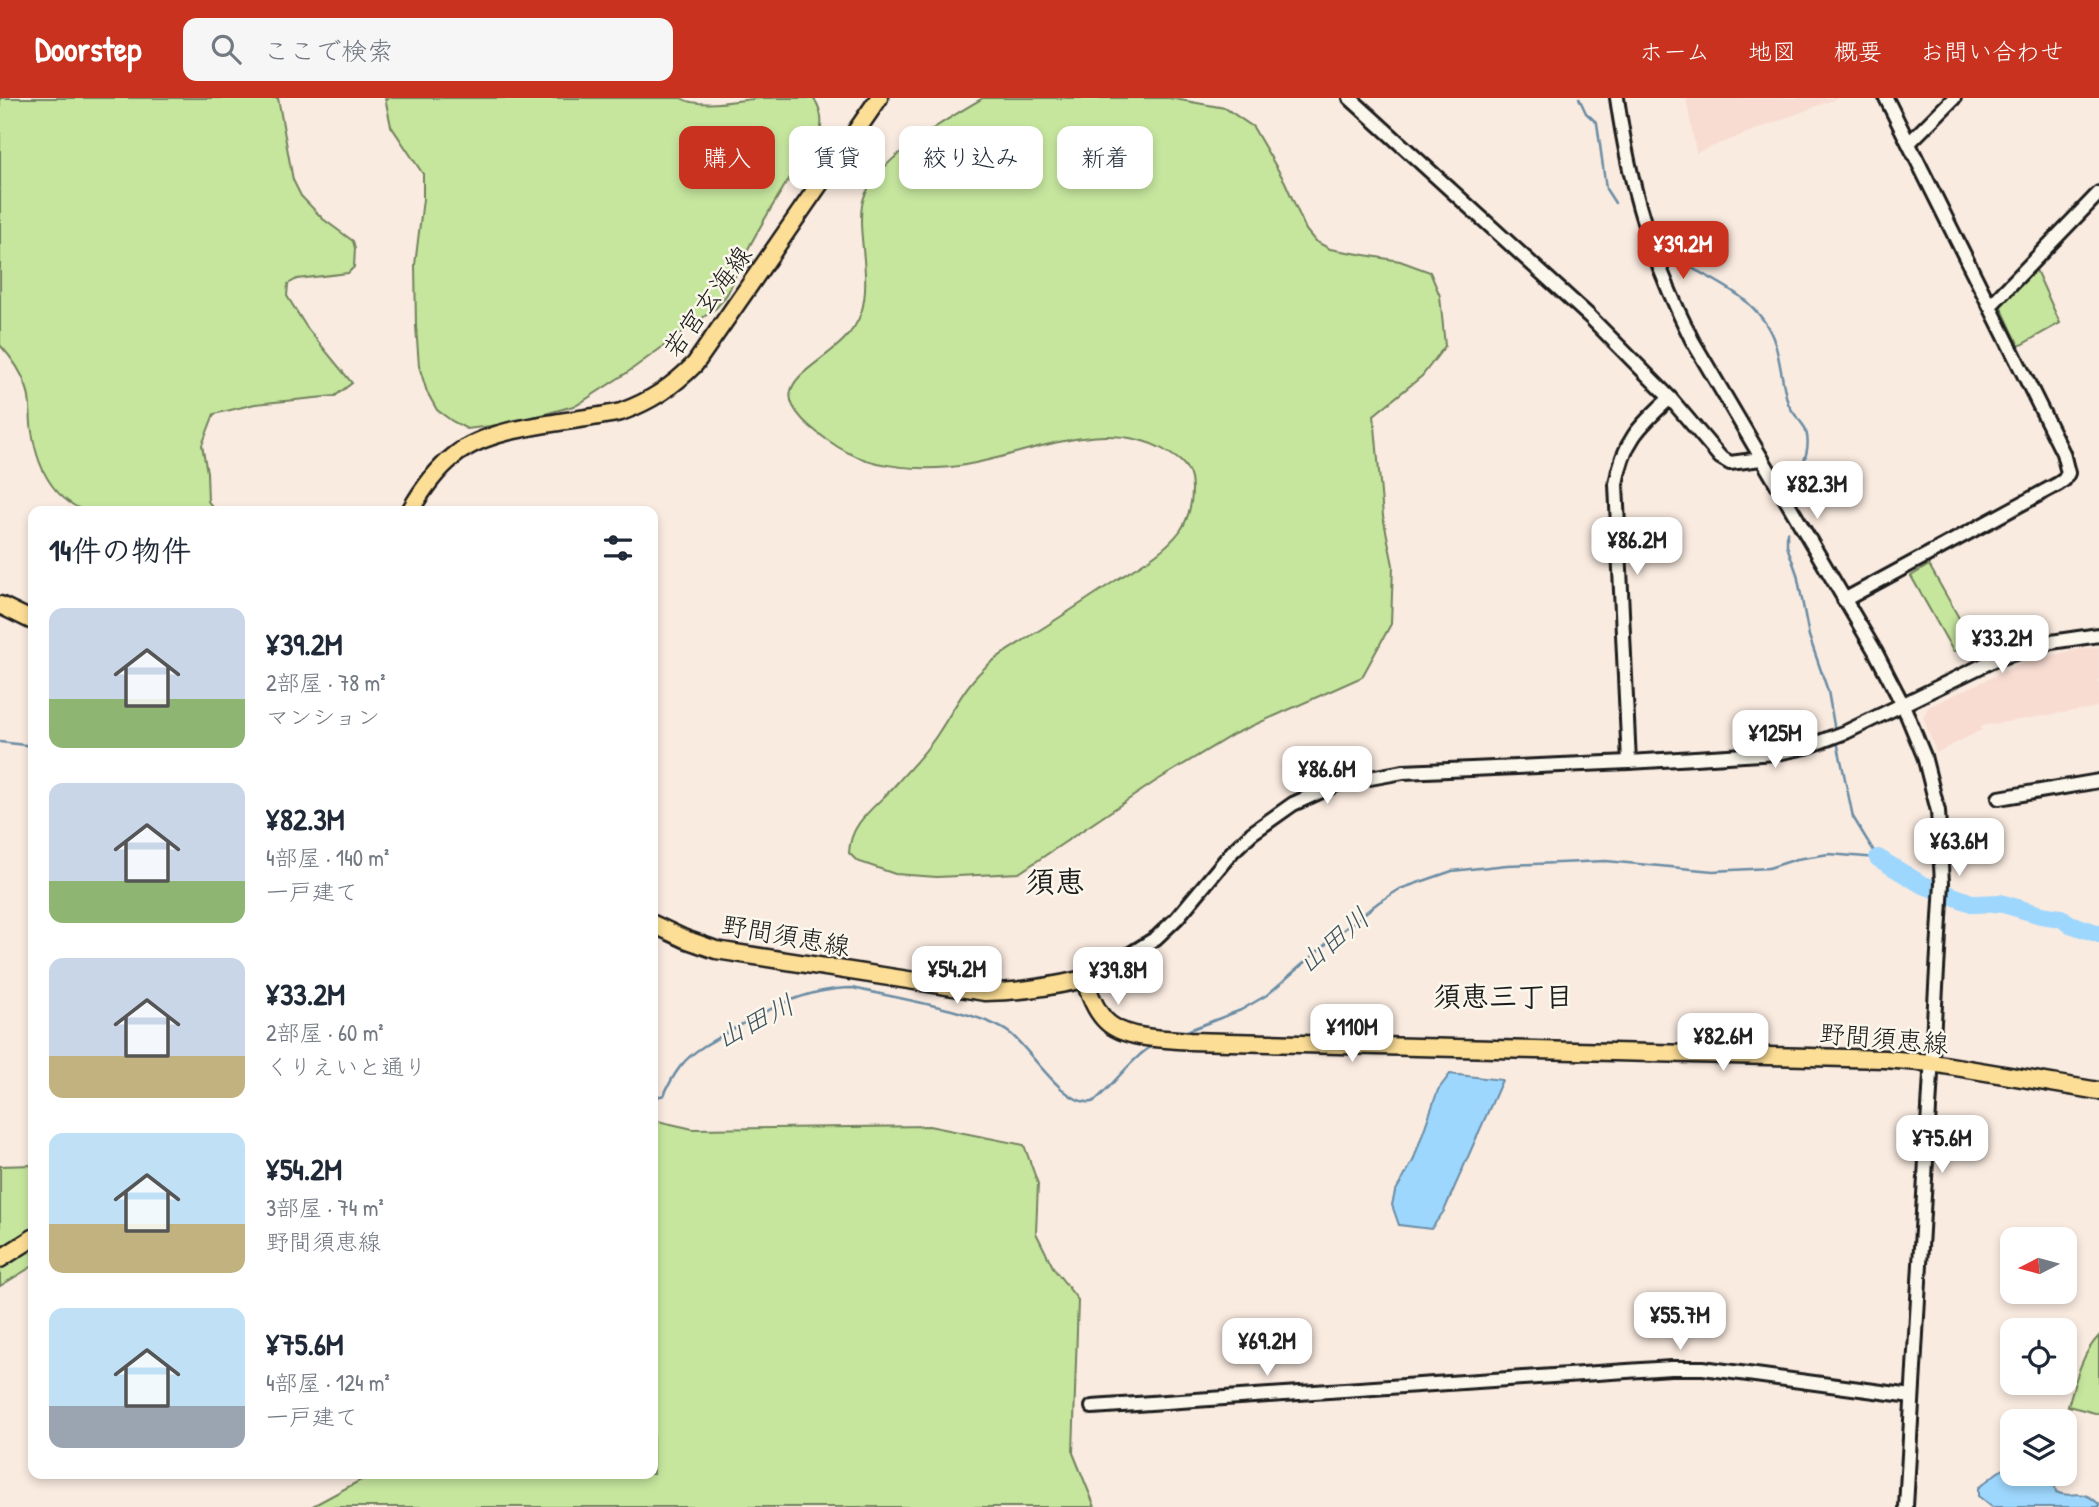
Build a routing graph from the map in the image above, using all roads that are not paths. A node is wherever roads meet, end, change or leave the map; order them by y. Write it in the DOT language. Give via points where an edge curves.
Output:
graph roads {
  1 [pos="879,98"];
  2 [pos="1350,98"];
  3 [pos="1617,98"];
  4 [pos="1886,98"];
  5 [pos="1954,98"];
  6 [pos="1909,143"];
  7 [pos="2099,193"];
  8 [pos="1990,306"];
  9 [pos="1670,398"];
  10 [pos="1761,459"];
  11 [pos="413,506"];
  12 [pos="1844,600"];
  13 [pos="0,605"];
  14 [pos="28,619"];
  15 [pos="2099,635"];
  16 [pos="1903,705"];
  17 [pos="1629,762"];
  18 [pos="2099,781"];
  19 [pos="1999,798"];
  20 [pos="658,926"];
  21 [pos="1084,979"];
  22 [pos="1932,1063"];
  23 [pos="2099,1091"];
  24 [pos="28,1241"];
  25 [pos="0,1259"];
  26 [pos="1912,1396"];
  27 [pos="1092,1407"];
  28 [pos="1906,1507"];
  1 -- 11 [label="main road, 若宮玄海線" via="703,353 669,389 621,412 507,432 473,444 439,469"];
  2 -- 9 [label="street" via="1589,316"];
  3 -- 10 [label="street" via="1634,192 1659,268 1692,340"];
  4 -- 6 [label="street"];
  5 -- 6 [label="street"];
  6 -- 8 [label="street"];
  7 -- 8 [label="street"];
  8 -- 12 [label="street" via="2063,453 2068,473 2057,484"];
  9 -- 10 [label="street" via="1720,457 1730,463"];
  9 -- 17 [label="street" via="1633,435 1616,484"];
  10 -- 12 [label="street"];
  12 -- 16 [label="street"];
  13 -- 14 [label="main road"];
  15 -- 16 [label="street" via="2022,650"];
  16 -- 17 [label="street" via="1828,739 1777,753"];
  16 -- 22 [label="street" via="1924,755 1938,811 1942,883"];
  17 -- 21 [label="street" via="1403,772 1323,789 1252,833 1156,937"];
  18 -- 19 [label="street"];
  20 -- 21 [label="main road, 野間須恵線" via="716,950 985,992 1033,990"];
  21 -- 22 [label="main road, 野間須恵線" via="1102,1018 1111,1026 1184,1041 1838,1056"];
  22 -- 23 [label="main road, 野間須恵線"];
  22 -- 26 [label="street"];
  24 -- 25 [label="main road"];
  26 -- 27 [label="street" via="1703,1368 1671,1368"];
  26 -- 28 [label="street"];
}
